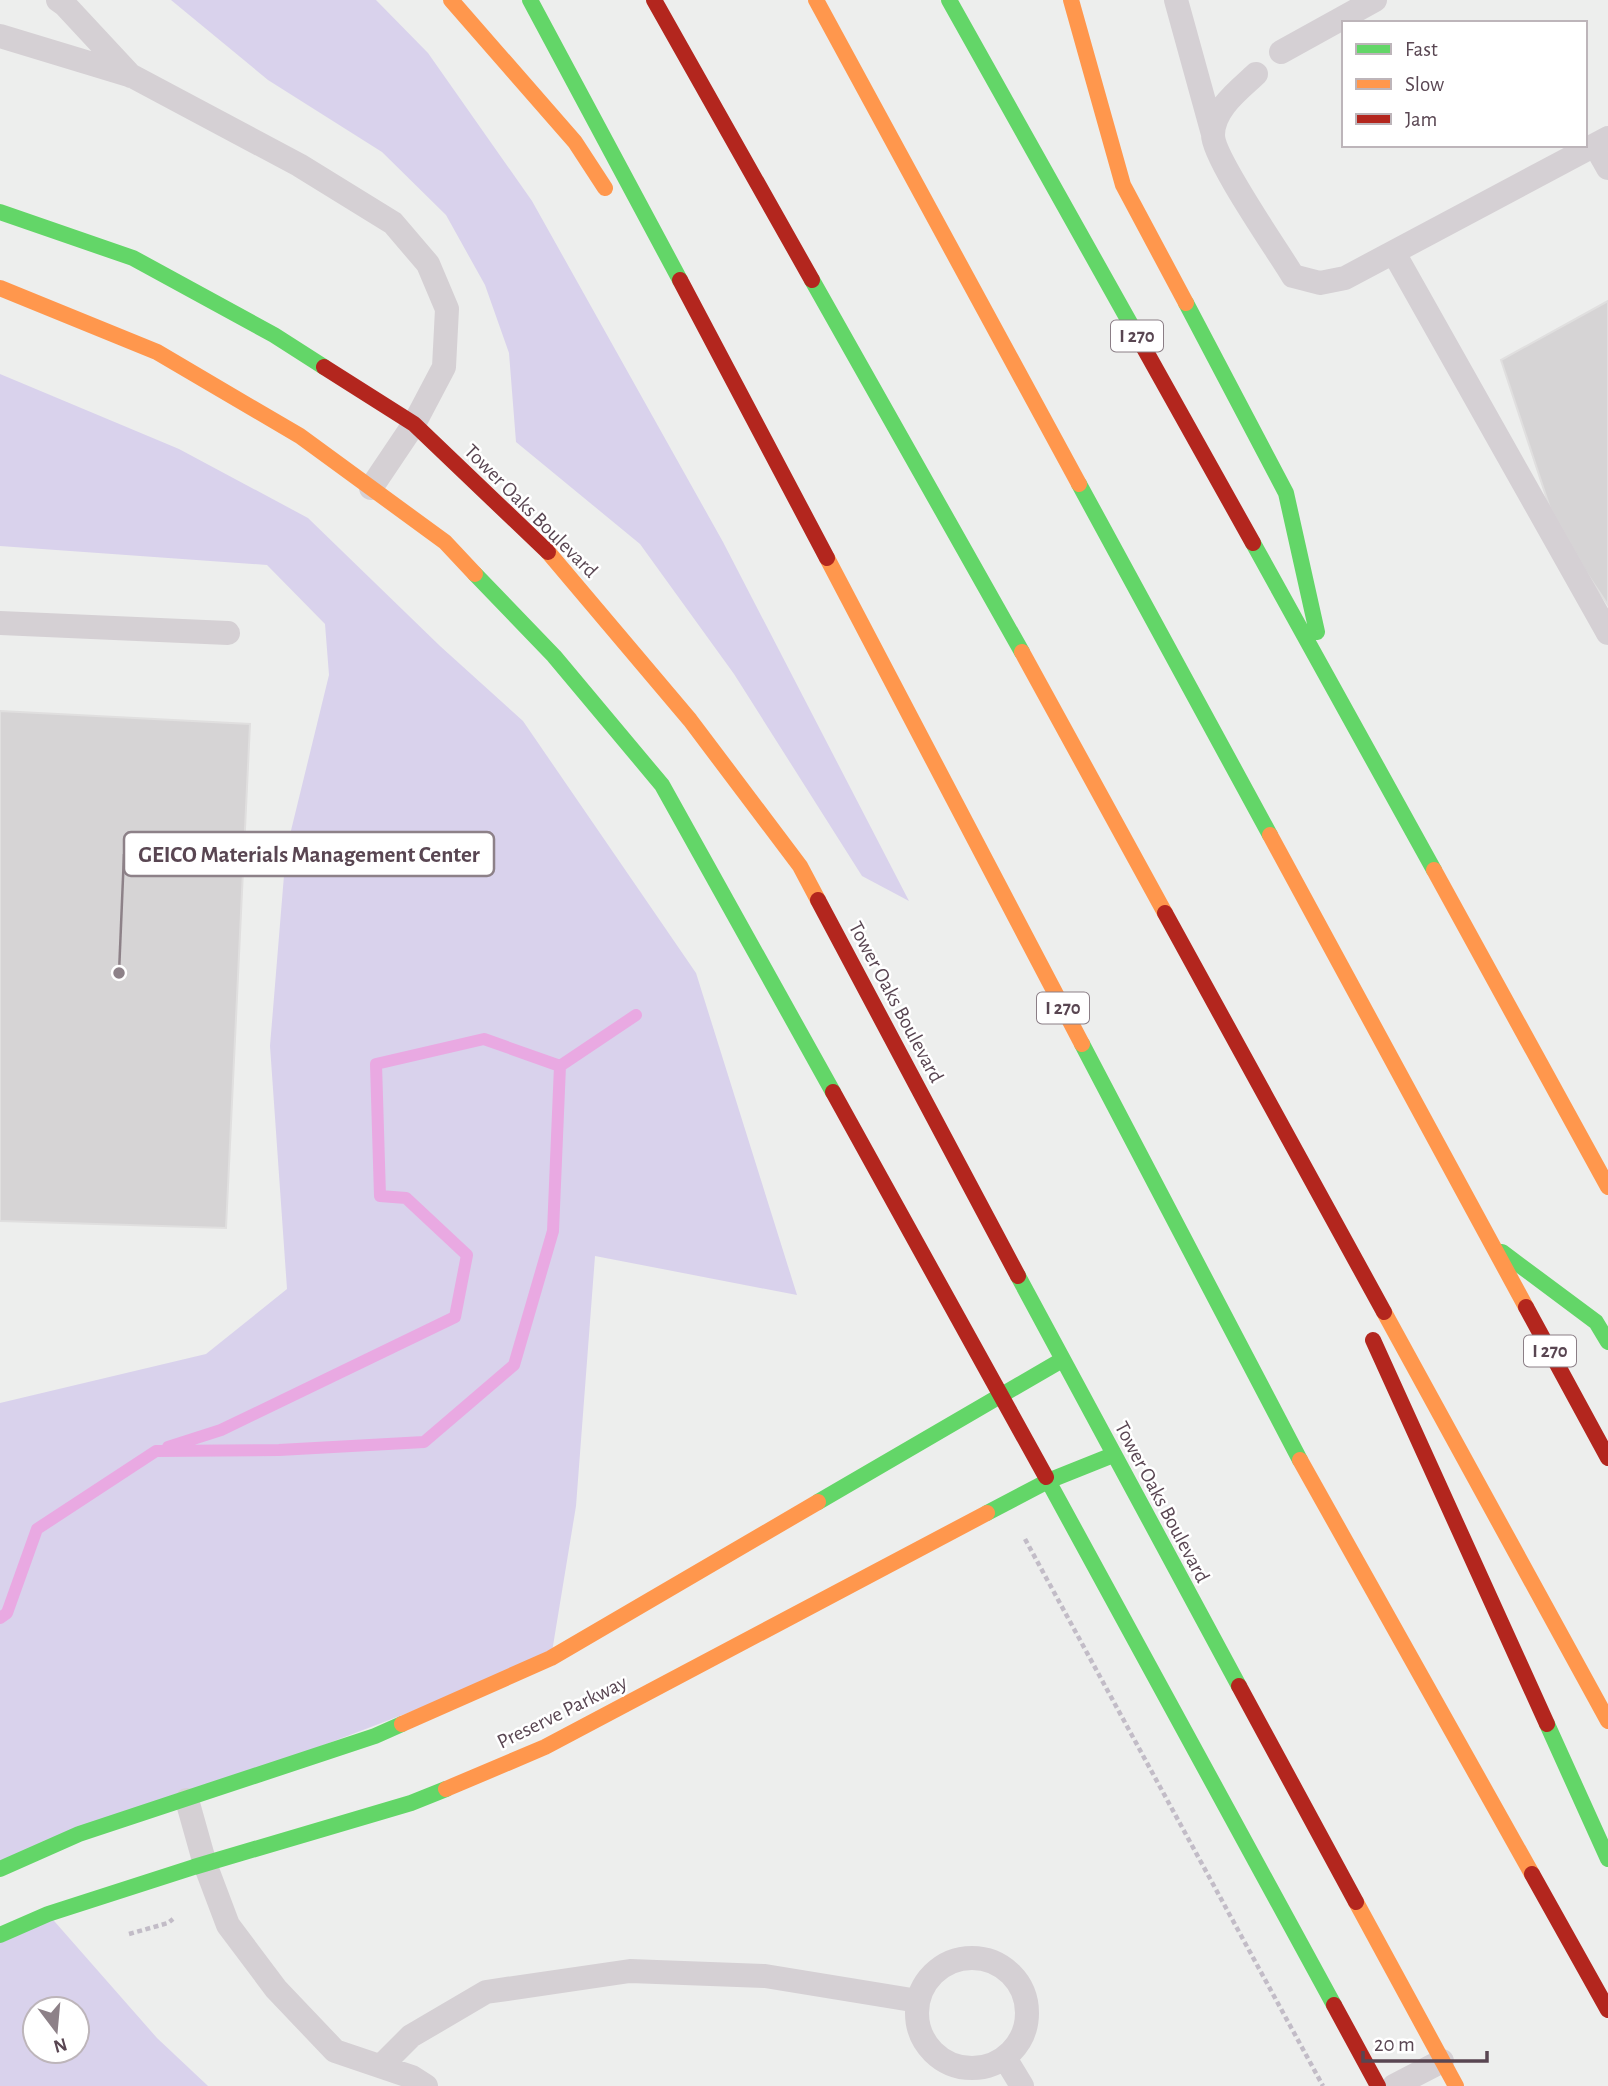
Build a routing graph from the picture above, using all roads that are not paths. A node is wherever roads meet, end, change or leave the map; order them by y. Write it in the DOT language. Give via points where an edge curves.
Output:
graph roads {
  1 [pos="58,0"];
  2 [pos="451,0"];
  3 [pos="530,0"];
  4 [pos="654,0"];
  5 [pos="816,0"];
  6 [pos="949,0"];
  7 [pos="1071,0"];
  8 [pos="1176,0"];
  9 [pos="1375,0"];
  10 [pos="0,36"];
  11 [pos="1281,52"];
  12 [pos="1256,74"];
  13 [pos="132,76"];
  14 [pos="1213,134"];
  15 [pos="1601,141"];
  16 [pos="1608,168"];
  17 [pos="613,200"];
  18 [pos="0,212"];
  19 [pos="1394,253"];
  20 [pos="651,258"];
  21 [pos="0,288"];
  22 [pos="749,410"];
  23 [pos="414,424"];
  24 [pos="371,488"];
  25 [pos="0,623"];
  26 [pos="228,633"];
  27 [pos="1608,633"];
  28 [pos="1325,672"];
  29 [pos="1249,1067"];
  30 [pos="1608,1187"];
  31 [pos="1492,1244"];
  32 [pos="1335,1255"];
  33 [pos="1369,1331"];
  34 [pos="1608,1342"];
  35 [pos="1062,1360"];
  36 [pos="1001,1397"];
  37 [pos="1113,1455"];
  38 [pos="1608,1458"];
  39 [pos="1048,1481"];
  40 [pos="1608,1721"];
  41 [pos="187,1800"];
  42 [pos="1608,1859"];
  43 [pos="205,1864"];
  44 [pos="0,1868"];
  45 [pos="0,1935"];
  46 [pos="919,2001"];
  47 [pos="1608,2010"];
  48 [pos="1005,2058"];
  49 [pos="1442,2061"];
  50 [pos="381,2066"];
  51 [pos="426,2086"];
  52 [pos="1022,2086"];
  53 [pos="1378,2086"];
  54 [pos="1394,2086"];
  55 [pos="1456,2086"];
  1 -- 13 [label="lane"];
  2 -- 17 [label="main road" via="575,142"];
  3 -- 22 [label="main road, I 270"];
  4 -- 29 [label="main road"];
  5 -- 31 [label="main road, I 270"];
  6 -- 28 [label="main road, I 270"];
  7 -- 28 [label="main road" via="1123,185 1286,493"];
  8 -- 14 [label="lane"];
  9 -- 11 [label="lane"];
  10 -- 13 [label="lane"];
  12 -- 14 [label="lane" via="1221,108"];
  13 -- 23 [label="lane" via="299,165 393,223 428,264 447,309 444,367"];
  14 -- 19 [label="lane" via="1219,157 1293,276 1320,283 1345,278"];
  15 -- 16 [label="lane"];
  15 -- 19 [label="lane"];
  18 -- 23 [label="main road, Tower Oaks Boulevard" via="133,258 274,335"];
  19 -- 27 [label="lane"];
  20 -- 22 [label="main road"];
  21 -- 24 [label="main road" via="157,352 300,436"];
  22 -- 47 [label="main road, I 270" via="1296,1453"];
  23 -- 24 [label="lane"];
  23 -- 35 [label="main road, Tower Oaks Boulevard" via="551,555 690,720 800,866"];
  24 -- 36 [label="main road" via="445,542 554,656 662,785"];
  25 -- 26 [label="lane"];
  28 -- 30 [label="main road, I 270"];
  29 -- 32 [label="main road"];
  29 -- 40 [label="main road"];
  31 -- 34 [label="main road" via="1597,1322"];
  31 -- 38 [label="main road, I 270"];
  33 -- 42 [label="main road"];
  35 -- 36 [label="main road"];
  35 -- 37 [label="main road, Tower Oaks Boulevard"];
  36 -- 39 [label="main road"];
  36 -- 41 [label="main road" via="551,1658 375,1736"];
  37 -- 39 [label="main road, Preserve Parkway"];
  37 -- 49 [label="main road, Tower Oaks Boulevard"];
  39 -- 43 [label="main road, Preserve Parkway" via="545,1747 411,1803"];
  39 -- 53 [label="main road"];
  41 -- 43 [label="lane"];
  41 -- 44 [label="main road" via="79,1834"];
  43 -- 45 [label="main road, Preserve Parkway" via="48,1914"];
  43 -- 50 [label="lane" via="228,1925 276,1989 335,2051"];
  46 -- 48 [label="lane" via="920,2032 938,2057 959,2067 987,2067"];
  46 -- 48 [label="lane" via="929,1978 943,1965 965,1957 989,1959 1006,1968 1027,1998 1028,2017 1021,2041"];
  46 -- 50 [label="lane" via="765,1976 630,1971 486,1992 411,2036"];
  48 -- 52 [label="lane"];
  49 -- 54 [label="lane"];
  49 -- 55 [label="main road, Tower Oaks Boulevard"];
  50 -- 51 [label="lane"];
}
